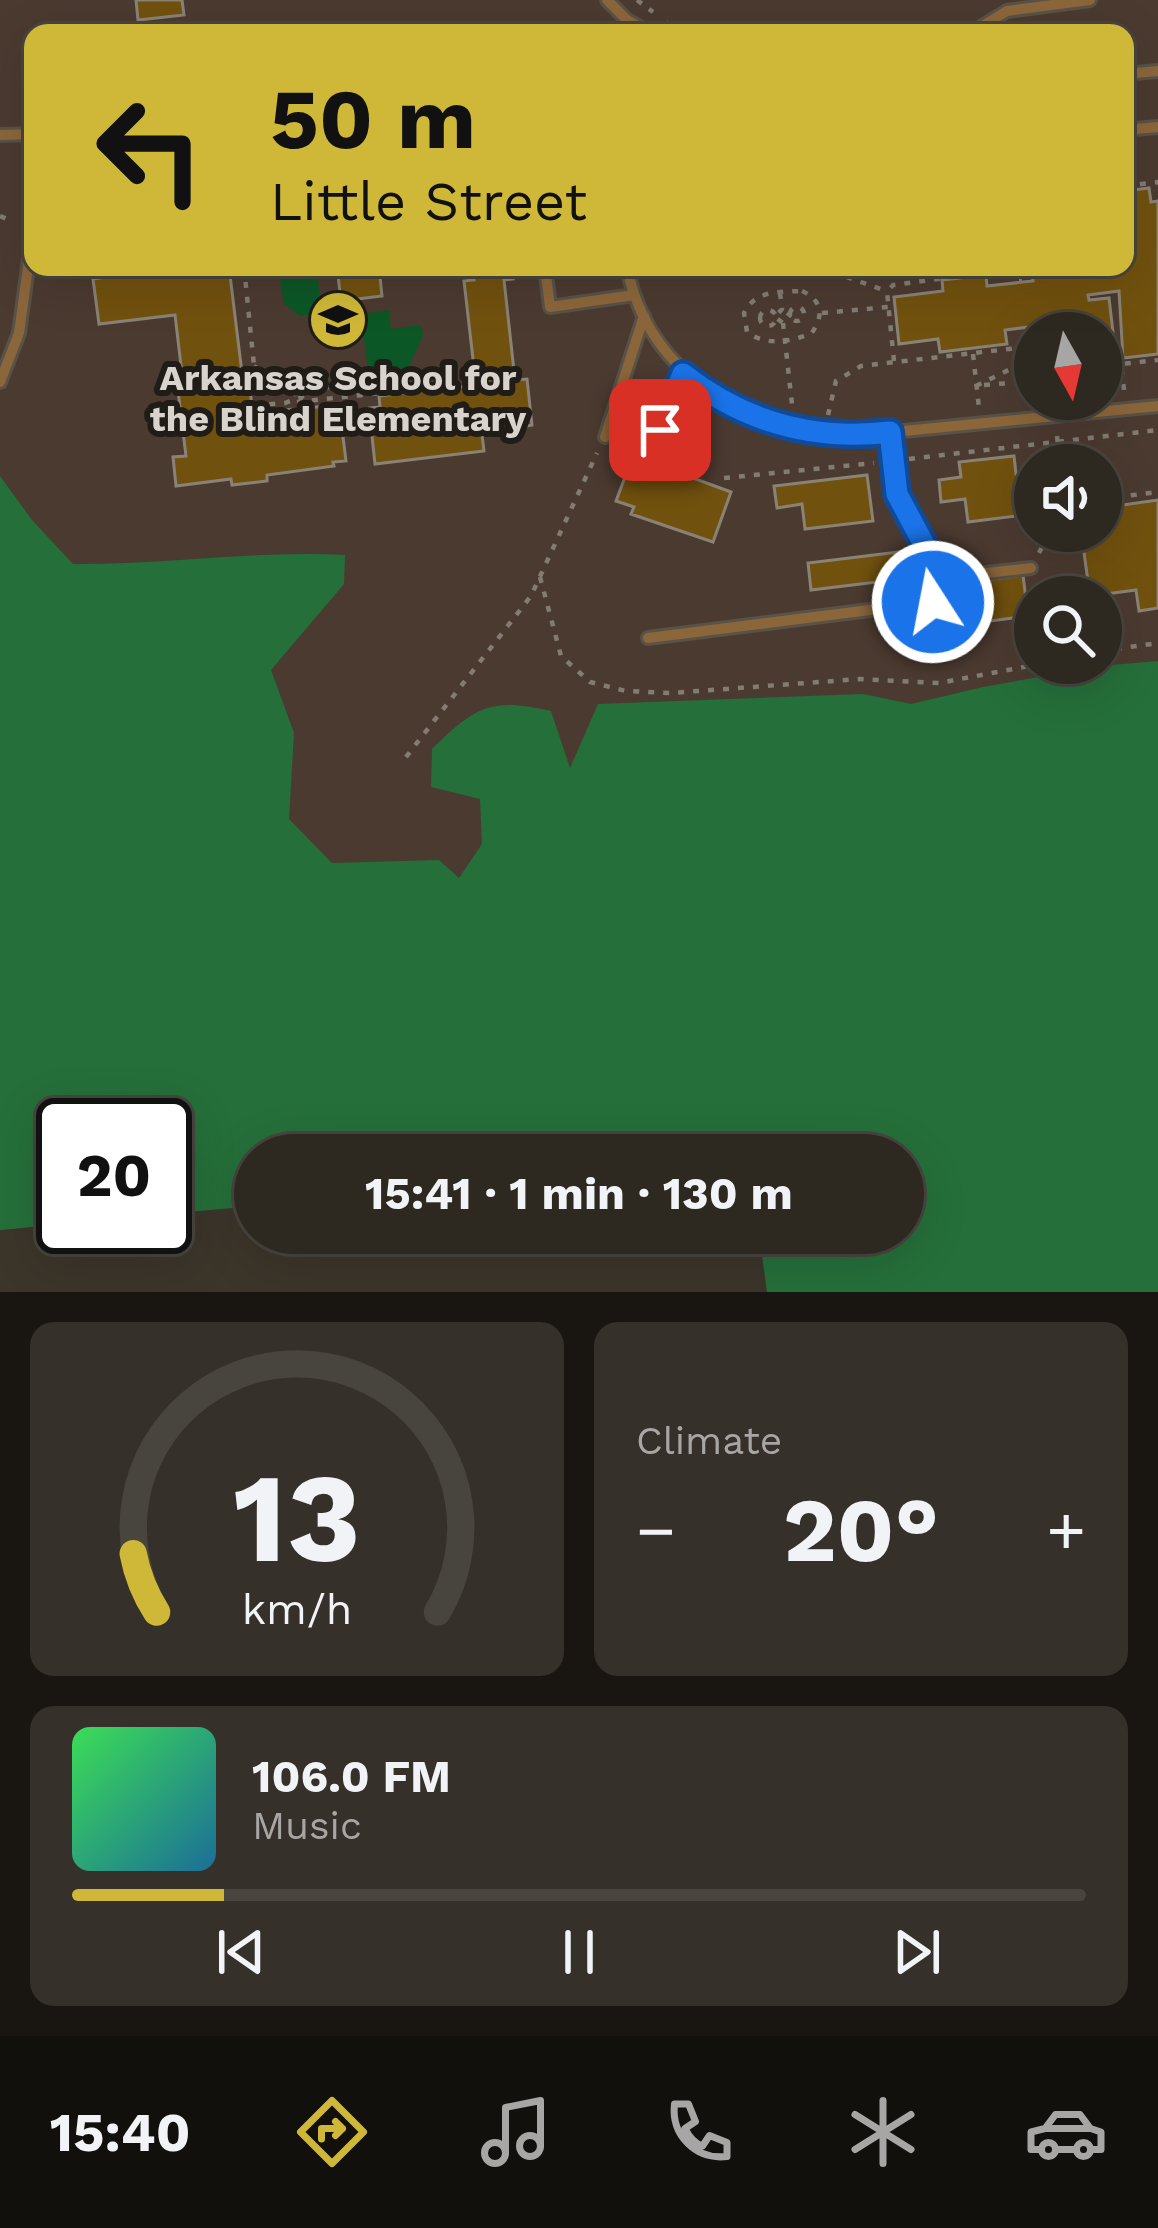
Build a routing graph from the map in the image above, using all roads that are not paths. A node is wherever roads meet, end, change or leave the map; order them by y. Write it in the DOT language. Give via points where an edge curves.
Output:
graph roads {
  1 [pos="1090,0"];
  2 [pos="986,24"];
  3 [pos="27,276"];
  4 [pos="546,276"];
  5 [pos="629,276"];
  6 [pos="634,295"];
  7 [pos="644,316"];
  8 [pos="683,374"];
  9 [pos="0,382"];
  10 [pos="1158,406"];
  11 [pos="890,432"];
  12 [pos="605,437"];
  13 [pos="648,460"];
  14 [pos="1034,562"];
  15 [pos="933,602"];
  16 [pos="648,638"];
  1 -- 2 [label="lane" via="1007,11"];
  3 -- 9 [label="lane" via="20,333"];
  4 -- 6 [label="lane" via="550,307"];
  5 -- 6 [label="lane"];
  6 -- 7 [label="lane"];
  7 -- 8 [label="lane"];
  7 -- 12 [label="lane"];
  8 -- 11 [label="lane" via="710,395 782,425 829,435"];
  8 -- 13 [label="lane"];
  10 -- 11 [label="lane"];
  11 -- 15 [label="lane" via="897,494 927,550"];
  14 -- 15 [label="lane" via="968,575"];
  15 -- 16 [label="lane"];
}
